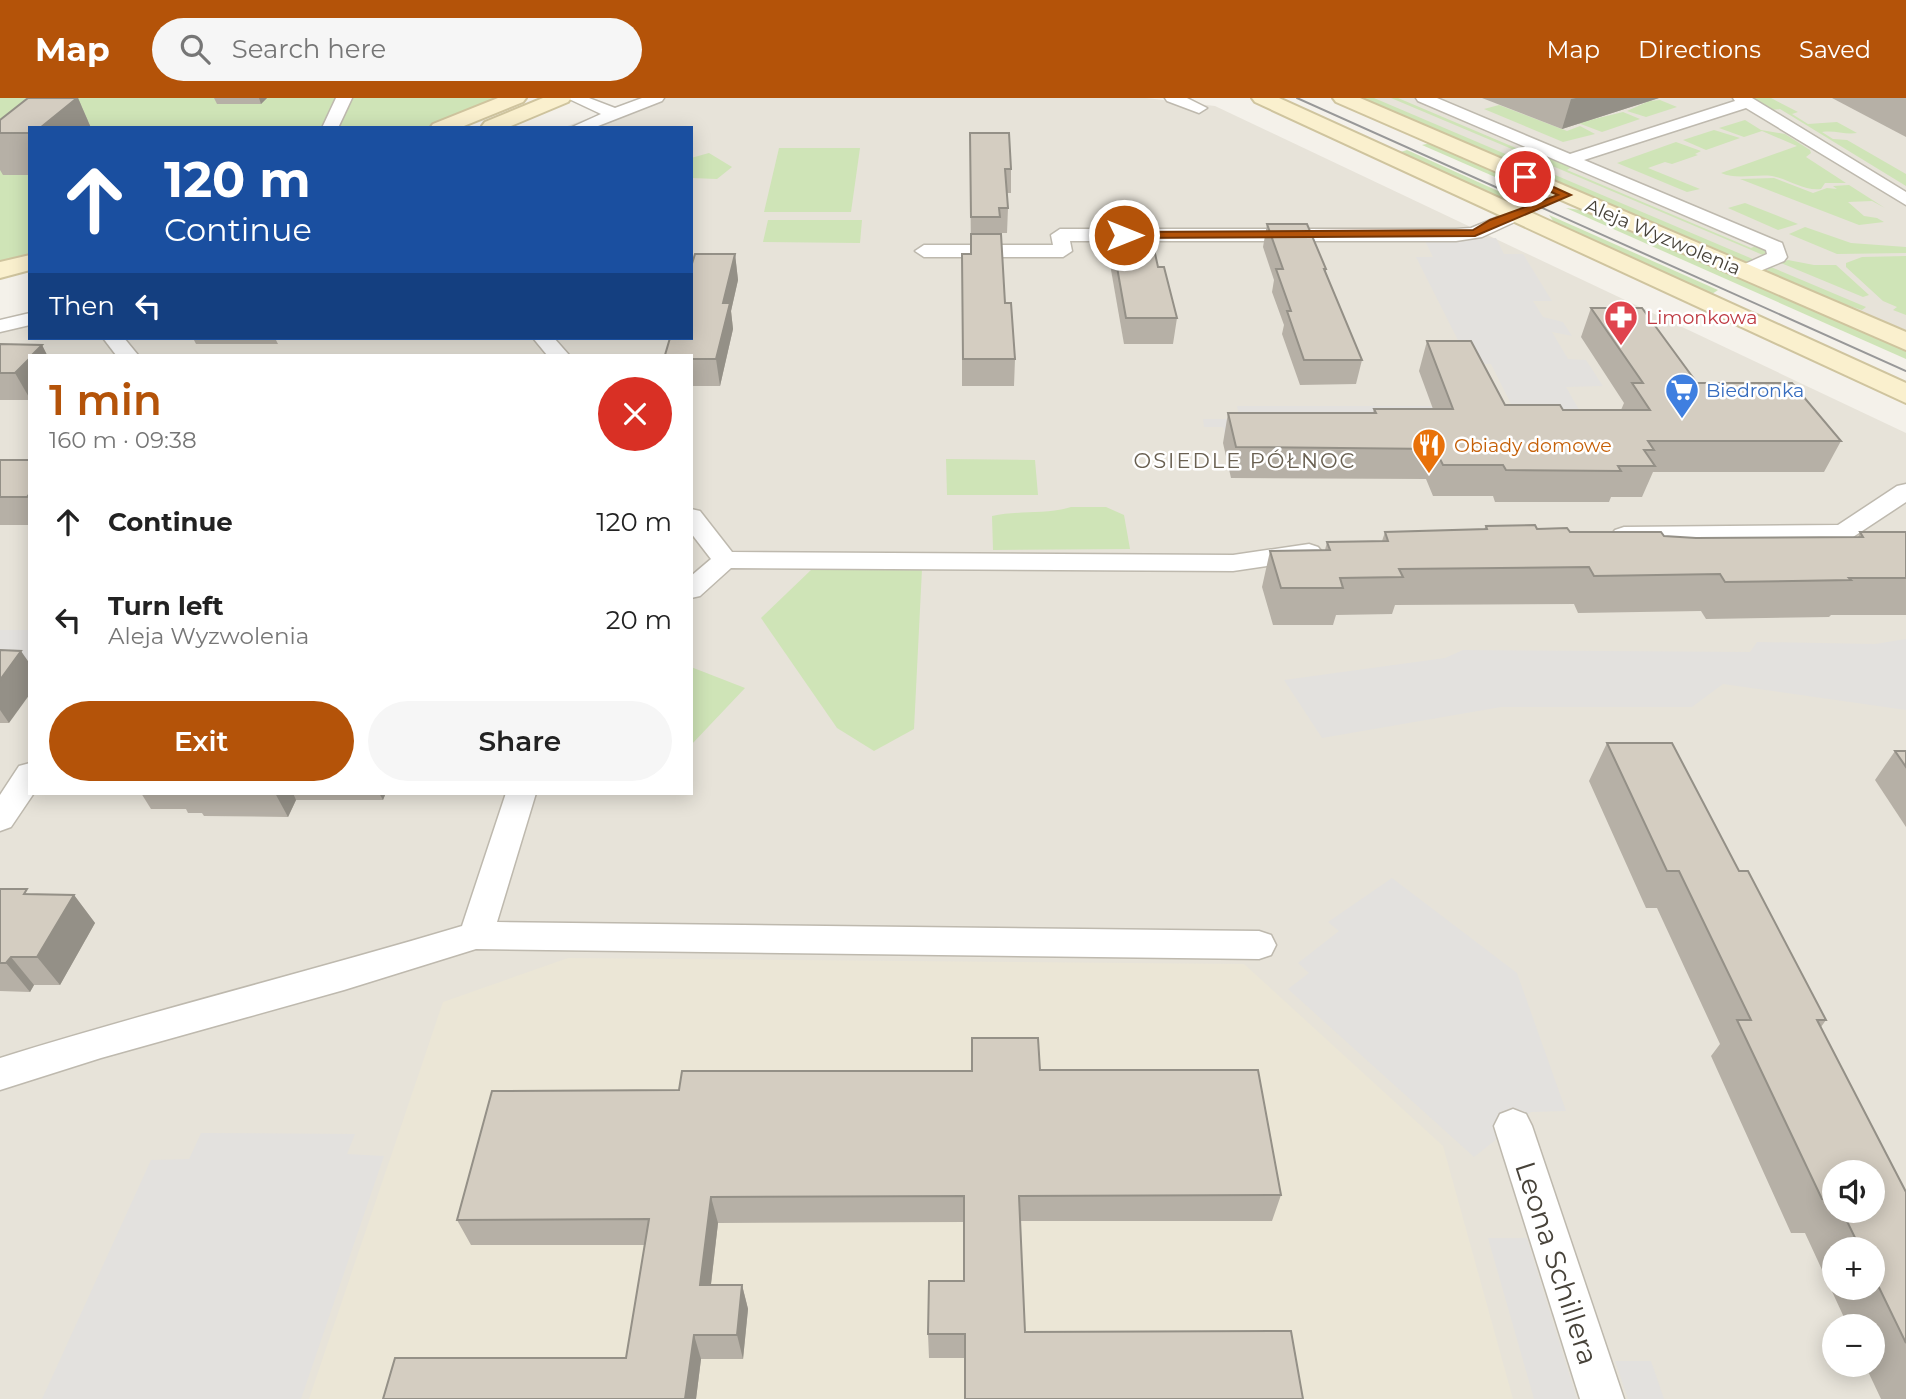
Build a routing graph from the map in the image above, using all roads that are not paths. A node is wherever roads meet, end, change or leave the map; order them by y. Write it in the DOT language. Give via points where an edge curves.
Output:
graph roads {
  1 [pos="344,98"];
  2 [pos="516,98"];
  3 [pos="561,98"];
  4 [pos="575,98"];
  5 [pos="656,98"];
  6 [pos="1173,98"];
  7 [pos="1262,98"];
  8 [pos="1343,98"];
  9 [pos="1424,98"];
  10 [pos="1745,100"];
  11 [pos="1199,107"];
  12 [pos="615,114"];
  13 [pos="331,126"];
  14 [pos="445,126"];
  15 [pos="491,126"];
  16 [pos="583,126"];
  17 [pos="1570,159"];
  18 [pos="1567,195"];
  19 [pos="1906,200"];
  20 [pos="1515,215"];
  21 [pos="924,251"];
  22 [pos="28,263"];
  23 [pos="0,270"];
  24 [pos="1743,272"];
  25 [pos="28,281"];
  26 [pos="0,288"];
  27 [pos="28,319"];
  28 [pos="0,326"];
  29 [pos="115,340"];
  30 [pos="545,340"];
  31 [pos="1906,342"];
  32 [pos="126,354"];
  33 [pos="557,354"];
  34 [pos="1906,394"];
  35 [pos="1906,491"];
  36 [pos="693,519"];
  37 [pos="1596,536"];
  38 [pos="1329,550"];
  39 [pos="725,560"];
  40 [pos="693,588"];
  41 [pos="28,777"];
  42 [pos="520,795"];
  43 [pos="0,819"];
  44 [pos="476,935"];
  45 [pos="1259,945"];
  46 [pos="0,1074"];
  47 [pos="1513,1126"];
  48 [pos="1602,1399"];
  1 -- 13 [label="street"];
  2 -- 14 [label="main road"];
  3 -- 15 [label="main road"];
  4 -- 12 [label="street"];
  5 -- 12 [label="street"];
  6 -- 11 [label="street"];
  7 -- 20 [label="main road, Aleja Wyzwolenia"];
  8 -- 18 [label="main road, Aleja Wyzwolenia"];
  9 -- 17 [label="street"];
  10 -- 17 [label="street"];
  10 -- 19 [label="street"];
  12 -- 16 [label="street"];
  17 -- 24 [label="street" via="1775,247 1777,257"];
  18 -- 20 [label="main road"];
  18 -- 24 [label="main road, Aleja Wyzwolenia"];
  20 -- 21 [label="street" via="1475,233 1456,235 1060,235 1063,251"];
  20 -- 34 [label="main road, Aleja Wyzwolenia"];
  22 -- 23 [label="main road"];
  24 -- 31 [label="main road, Aleja Wyzwolenia"];
  25 -- 26 [label="main road"];
  27 -- 28 [label="street"];
  29 -- 32 [label="street"];
  30 -- 33 [label="street"];
  35 -- 37 [label="street" via="1844,532"];
  36 -- 39 [label="street"];
  38 -- 39 [label="street" via="1233,563"];
  39 -- 40 [label="street"];
  41 -- 43 [label="street"];
  42 -- 44 [label="street"];
  44 -- 45 [label="street"];
  44 -- 46 [label="street"];
  47 -- 48 [label="street, Leona Schillera"];
}
